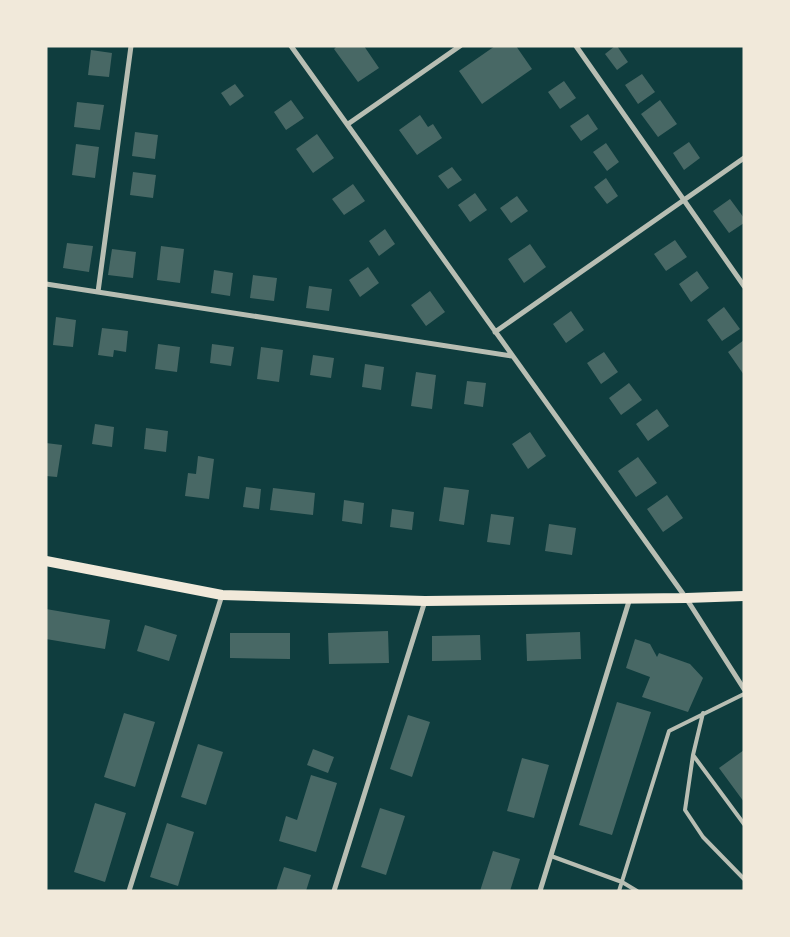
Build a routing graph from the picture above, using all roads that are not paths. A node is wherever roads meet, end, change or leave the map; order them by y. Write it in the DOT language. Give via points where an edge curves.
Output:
graph roads {
  1 [pos="131,46"];
  2 [pos="291,46"];
  3 [pos="460,46"];
  4 [pos="576,46"];
  5 [pos="348,124"];
  6 [pos="744,158"];
  7 [pos="684,200"];
  8 [pos="46,284"];
  9 [pos="744,286"];
  10 [pos="98,292"];
  11 [pos="495,332"];
  12 [pos="512,356"];
  13 [pos="46,561"];
  14 [pos="222,595"];
  15 [pos="744,596"];
  16 [pos="630,598"];
  17 [pos="686,598"];
  18 [pos="425,601"];
  19 [pos="744,689"];
  20 [pos="744,694"];
  21 [pos="703,713"];
  22 [pos="693,755"];
  23 [pos="744,824"];
  24 [pos="551,856"];
  25 [pos="744,879"];
  26 [pos="622,882"];
  27 [pos="129,891"];
  28 [pos="334,891"];
  29 [pos="540,891"];
  30 [pos="619,891"];
  31 [pos="637,891"];
  1 -- 10 [label="street"];
  2 -- 5 [label="street"];
  3 -- 5 [label="street"];
  4 -- 7 [label="street"];
  5 -- 11 [label="street"];
  6 -- 7 [label="street"];
  7 -- 9 [label="street"];
  7 -- 11 [label="street"];
  8 -- 10 [label="street"];
  10 -- 12 [label="street"];
  11 -- 12 [label="street"];
  12 -- 17 [label="street"];
  13 -- 14 [label="main road"];
  14 -- 18 [label="main road"];
  14 -- 27 [label="street"];
  15 -- 17 [label="main road"];
  16 -- 17 [label="main road"];
  16 -- 18 [label="main road"];
  16 -- 24 [label="street"];
  17 -- 19 [label="street"];
  18 -- 28 [label="street"];
  20 -- 21 [label="lane"];
  21 -- 22 [label="lane"];
  21 -- 26 [label="lane" via="669,731"];
  22 -- 23 [label="lane"];
  22 -- 25 [label="lane" via="685,810 703,837"];
  24 -- 26 [label="lane"];
  24 -- 29 [label="street"];
  26 -- 30 [label="lane"];
  26 -- 31 [label="lane"];
}
